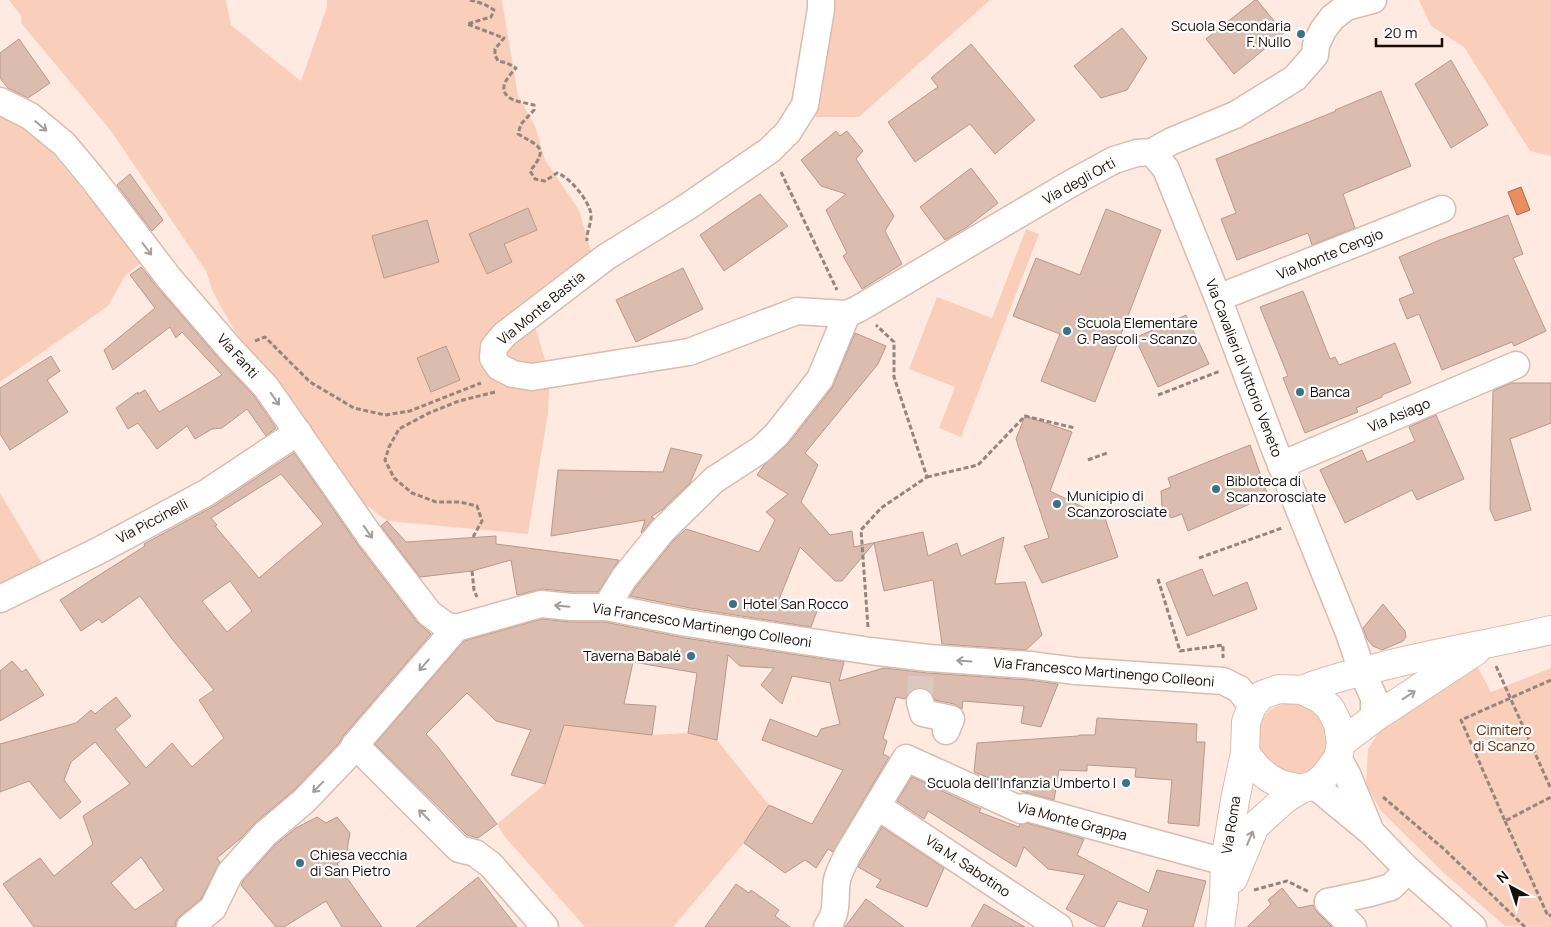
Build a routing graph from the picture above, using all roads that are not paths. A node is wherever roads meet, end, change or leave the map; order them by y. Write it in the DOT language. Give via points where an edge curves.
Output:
graph roads {
  1 [pos="821,0"];
  2 [pos="1373,0"];
  3 [pos="0,101"];
  4 [pos="1152,152"];
  5 [pos="1442,209"];
  6 [pos="1218,298"];
  7 [pos="853,312"];
  8 [pos="1516,365"];
  9 [pos="298,432"];
  10 [pos="1281,465"];
  11 [pos="0,599"];
  12 [pos="606,607"];
  13 [pos="456,628"];
  14 [pos="1551,630"];
  15 [pos="1487,644"];
  16 [pos="1362,671"];
  17 [pos="1302,690"];
  18 [pos="920,702"];
  19 [pos="1252,706"];
  20 [pos="1374,718"];
  21 [pos="946,732"];
  22 [pos="355,744"];
  23 [pos="1339,750"];
  24 [pos="1245,753"];
  25 [pos="1308,787"];
  26 [pos="877,806"];
  27 [pos="1371,832"];
  28 [pos="1225,862"];
  29 [pos="1408,870"];
  30 [pos="1224,899"];
  31 [pos="219,918"];
  32 [pos="190,927"];
  33 [pos="546,927"];
  34 [pos="827,927"];
  35 [pos="1059,927"];
  36 [pos="1220,927"];
  37 [pos="1353,927"];
  38 [pos="1473,927"];
  1 -- 7 [label="street, Via Monte Bastia" via="805,105 788,132 770,150 606,257 504,335 494,347 493,358 503,381 513,374 532,377 689,352 797,311"];
  2 -- 4 [label="street, Via degli Orti" via="1346,7 1332,18 1316,45 1315,55 1295,78 1235,115"];
  3 -- 9 [label="street, Via Fanti, one-way" via="30,116 64,144 169,278 266,387"];
  4 -- 6 [label="street, Via Cavalieri di Vittorio Veneto" via="1166,169"];
  4 -- 7 [label="street, Via degli Orti" via="1114,160"];
  5 -- 6 [label="street, Via Monte Cengio"];
  6 -- 10 [label="street, Via Cavalieri di Vittorio Veneto"];
  7 -- 12 [label="street" via="820,379 777,434 760,450 714,480 662,531 624,578"];
  8 -- 10 [label="street, Via Asiago"];
  9 -- 11 [label="street, Via Piccinelli" via="206,493"];
  9 -- 13 [label="street, Via Fanti, one-way" via="370,536 429,613 445,625"];
  10 -- 16 [label="street, Via Cavalieri di Vittorio Veneto"];
  12 -- 13 [label="street, Via Francesco Martinengo Colleoni, one-way" via="541,604"];
  19 -- 12 [label="street, Via Francesco Martinengo Colleoni, one-way" via="1239,689 1222,681 1030,666 925,663"];
  13 -- 22 [label="street, one-way"];
  14 -- 15 [label="street"];
  15 -- 16 [label="street" via="1418,656"];
  20 -- 15 [label="street, one-way"];
  16 -- 17 [label="street" via="1321,681"];
  16 -- 20 [label="street, Via Cavalieri di Vittorio Veneto" via="1374,698"];
  17 -- 19 [label="street" via="1279,689 1262,695"];
  17 -- 23 [label="street" via="1330,708 1338,724"];
  18 -- 21 [label="street" via="923,713 951,719"];
  19 -- 24 [label="street" via="1246,722"];
  20 -- 23 [label="street"];
  22 -- 31 [label="street, one-way" via="304,801 265,834 230,873"];
  33 -- 22 [label="street, one-way" via="491,866 475,854 459,849"];
  23 -- 25 [label="street" via="1324,777"];
  23 -- 27 [label="street"];
  24 -- 25 [label="street" via="1258,769 1280,784"];
  24 -- 28 [label="street, Via Roma"];
  25 -- 27 [label="street"];
  30 -- 25 [label="street, Via Roma, one-way" via="1256,826 1285,799"];
  26 -- 28 [label="street, Via Monte Grappa" via="906,758 1021,810 1024,807"];
  26 -- 34 [label="street, Via Monte Grappa" via="840,870 835,912"];
  26 -- 35 [label="street, Via M. Sabotino"];
  27 -- 29 [label="street"];
  28 -- 30 [label="street, Via Roma"];
  29 -- 37 [label="street" via="1391,887 1328,902"];
  29 -- 38 [label="street"];
  30 -- 36 [label="street, Via Roma"];
  31 -- 32 [label="street"];
}
